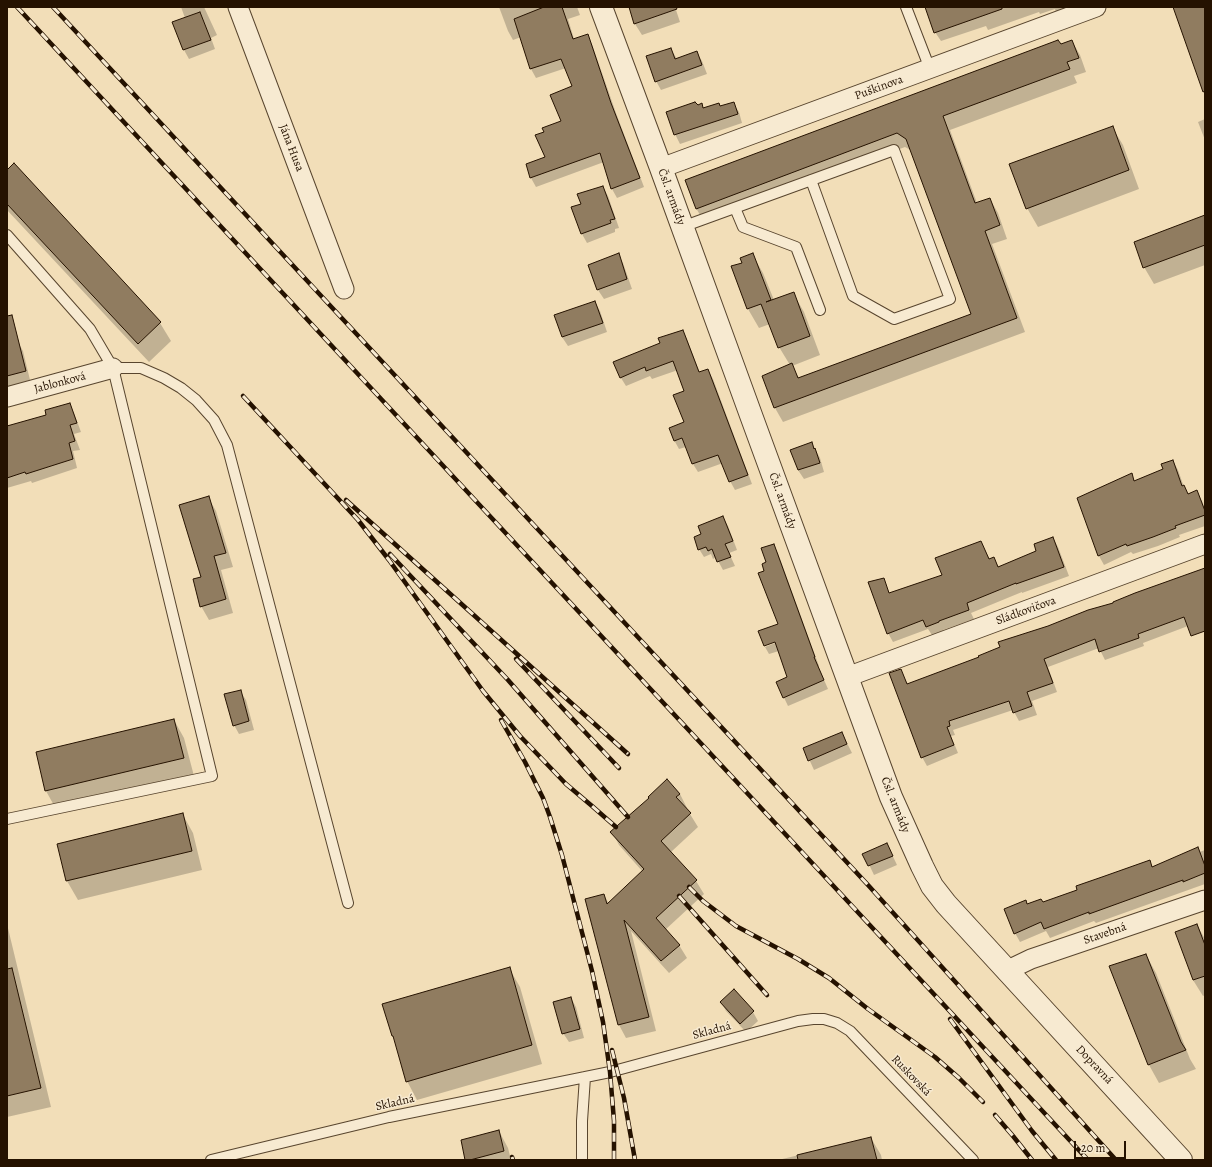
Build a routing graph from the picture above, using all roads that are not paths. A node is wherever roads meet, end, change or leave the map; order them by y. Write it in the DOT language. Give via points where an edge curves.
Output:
graph roads {
  1 [pos="238,7"];
  2 [pos="601,7"];
  3 [pos="906,7"];
  4 [pos="1096,7"];
  5 [pos="930,69"];
  6 [pos="661,168"];
  7 [pos="811,180"];
  8 [pos="735,208"];
  9 [pos="682,227"];
  10 [pos="7,235"];
  11 [pos="344,288"];
  12 [pos="820,310"];
  13 [pos="113,368"];
  14 [pos="7,397"];
  15 [pos="1205,544"];
  16 [pos="847,677"];
  17 [pos="7,819"];
  18 [pos="1205,900"];
  19 [pos="348,902"];
  20 [pos="1006,971"];
  21 [pos="824,1019"];
  22 [pos="585,1077"];
  23 [pos="211,1160"];
  24 [pos="582,1160"];
  25 [pos="973,1160"];
  26 [pos="1181,1160"];
  1 -- 11 [label="street, Jána Husa"];
  2 -- 6 [label="street, Čsl. armády"];
  3 -- 5 [label="lane"];
  4 -- 5 [label="street, Puškinova"];
  5 -- 6 [label="street, Puškinova"];
  6 -- 9 [label="street, Čsl. armády"];
  7 -- 7 [label="lane" via="894,150 950,299 894,319 854,296"];
  7 -- 8 [label="lane"];
  8 -- 9 [label="lane"];
  8 -- 12 [label="lane" via="743,227 796,247"];
  9 -- 16 [label="street, Čsl. armády"];
  10 -- 13 [label="lane" via="90,329"];
  13 -- 14 [label="street, Jablonková"];
  13 -- 17 [label="lane" via="212,776"];
  13 -- 19 [label="lane" via="141,368 181,388 214,420 227,445"];
  15 -- 16 [label="street, Sládkovičova"];
  16 -- 20 [label="street, Čsl. armády" via="891,797 932,886"];
  18 -- 20 [label="street, Stavebná" via="1031,959"];
  20 -- 26 [label="street, Dopravná"];
  21 -- 22 [label="lane, Skladná" via="798,1021"];
  21 -- 25 [label="lane, Ruskovská" via="850,1031"];
  22 -- 23 [label="lane, Skladná" via="389,1117"];
  22 -- 24 [label="lane"];
}
